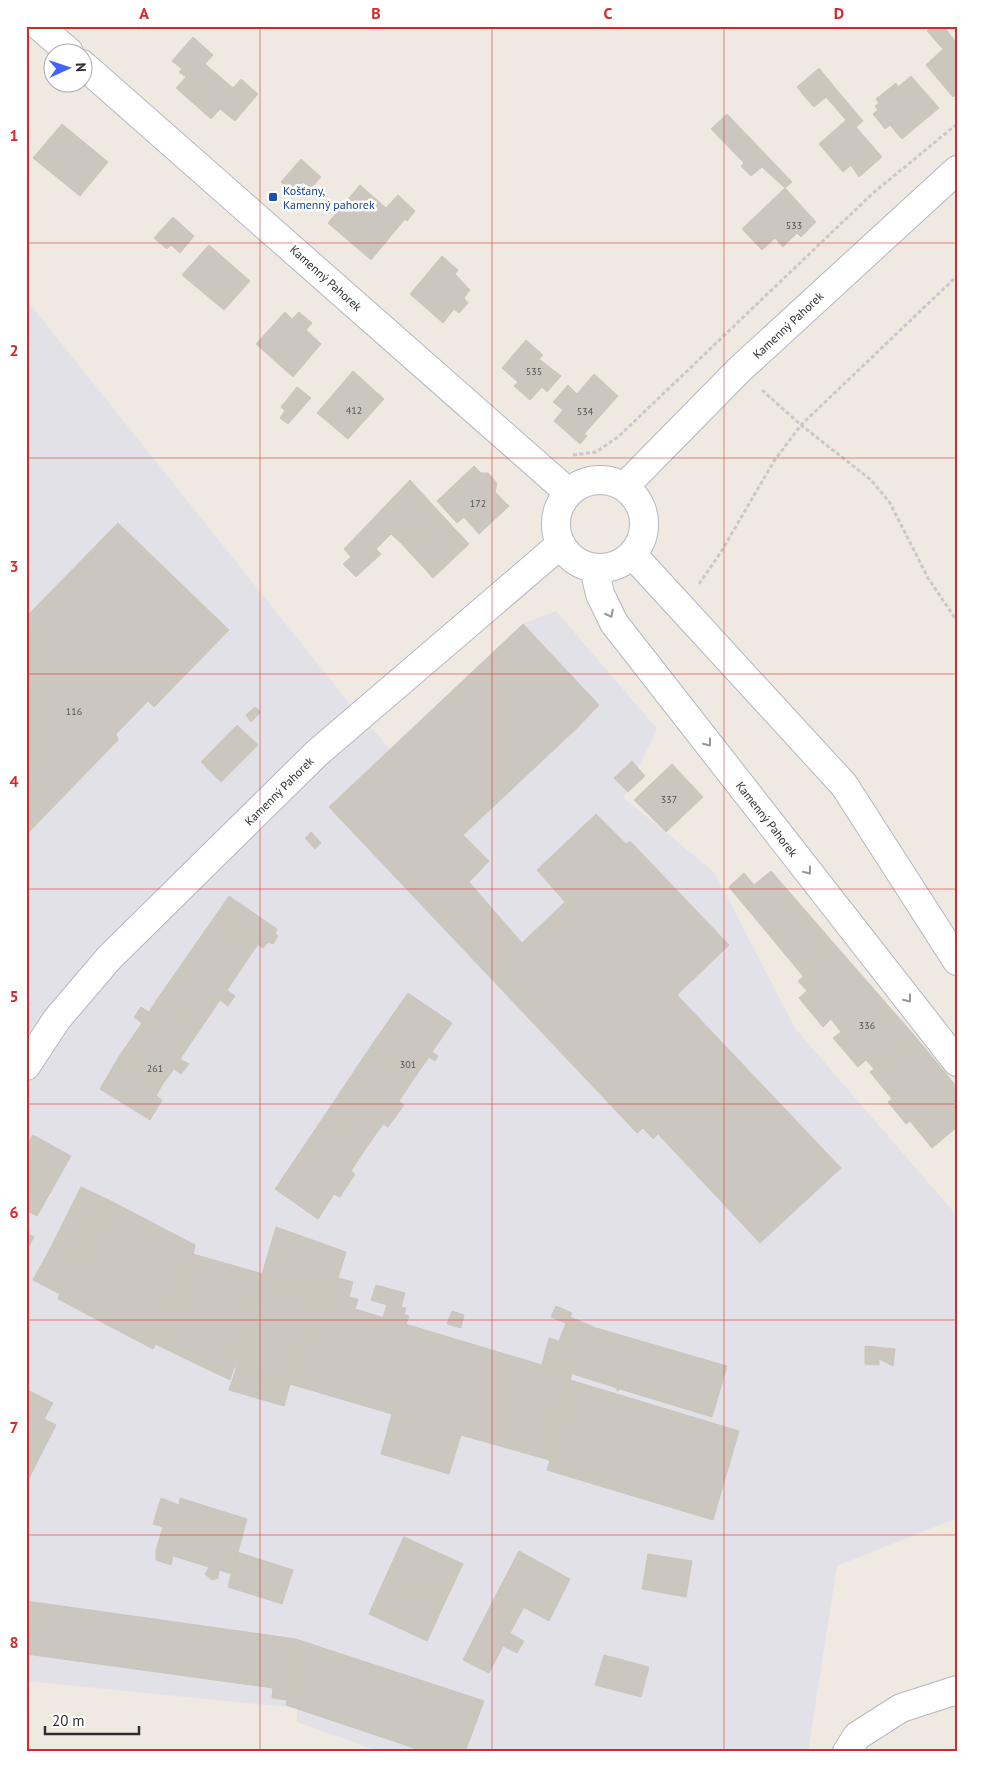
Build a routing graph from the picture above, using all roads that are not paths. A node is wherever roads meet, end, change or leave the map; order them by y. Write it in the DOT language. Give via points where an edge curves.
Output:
graph roads {
  1 [pos="39,26"];
  2 [pos="57,42"];
  3 [pos="92,73"];
  4 [pos="957,170"];
  5 [pos="624,487"];
  6 [pos="568,492"];
  7 [pos="561,544"];
  8 [pos="632,554"];
  9 [pos="594,568"];
  10 [pos="957,961"];
  11 [pos="957,1062"];
  12 [pos="26,1066"];
  13 [pos="957,1690"];
  14 [pos="847,1752"];
  1 -- 2 [label="street"];
  3 -- 6 [label="street, Kamenný Pahorek"];
  4 -- 5 [label="street, Kamenný Pahorek" via="739,370"];
  5 -- 6 [label="street" via="610,481 595,480"];
  5 -- 8 [label="street" via="638,500 644,519 642,538"];
  6 -- 7 [label="street" via="557,517"];
  7 -- 9 [label="street" via="575,560"];
  7 -- 12 [label="street, Kamenný Pahorek" via="316,754 109,958 57,1019"];
  8 -- 9 [label="street" via="615,566"];
  8 -- 10 [label="street" via="844,784"];
  9 -- 11 [label="street, Kamenný Pahorek, one-way" via="600,594 614,623"];
  13 -- 14 [label="street" via="901,1708 857,1736"];
}
